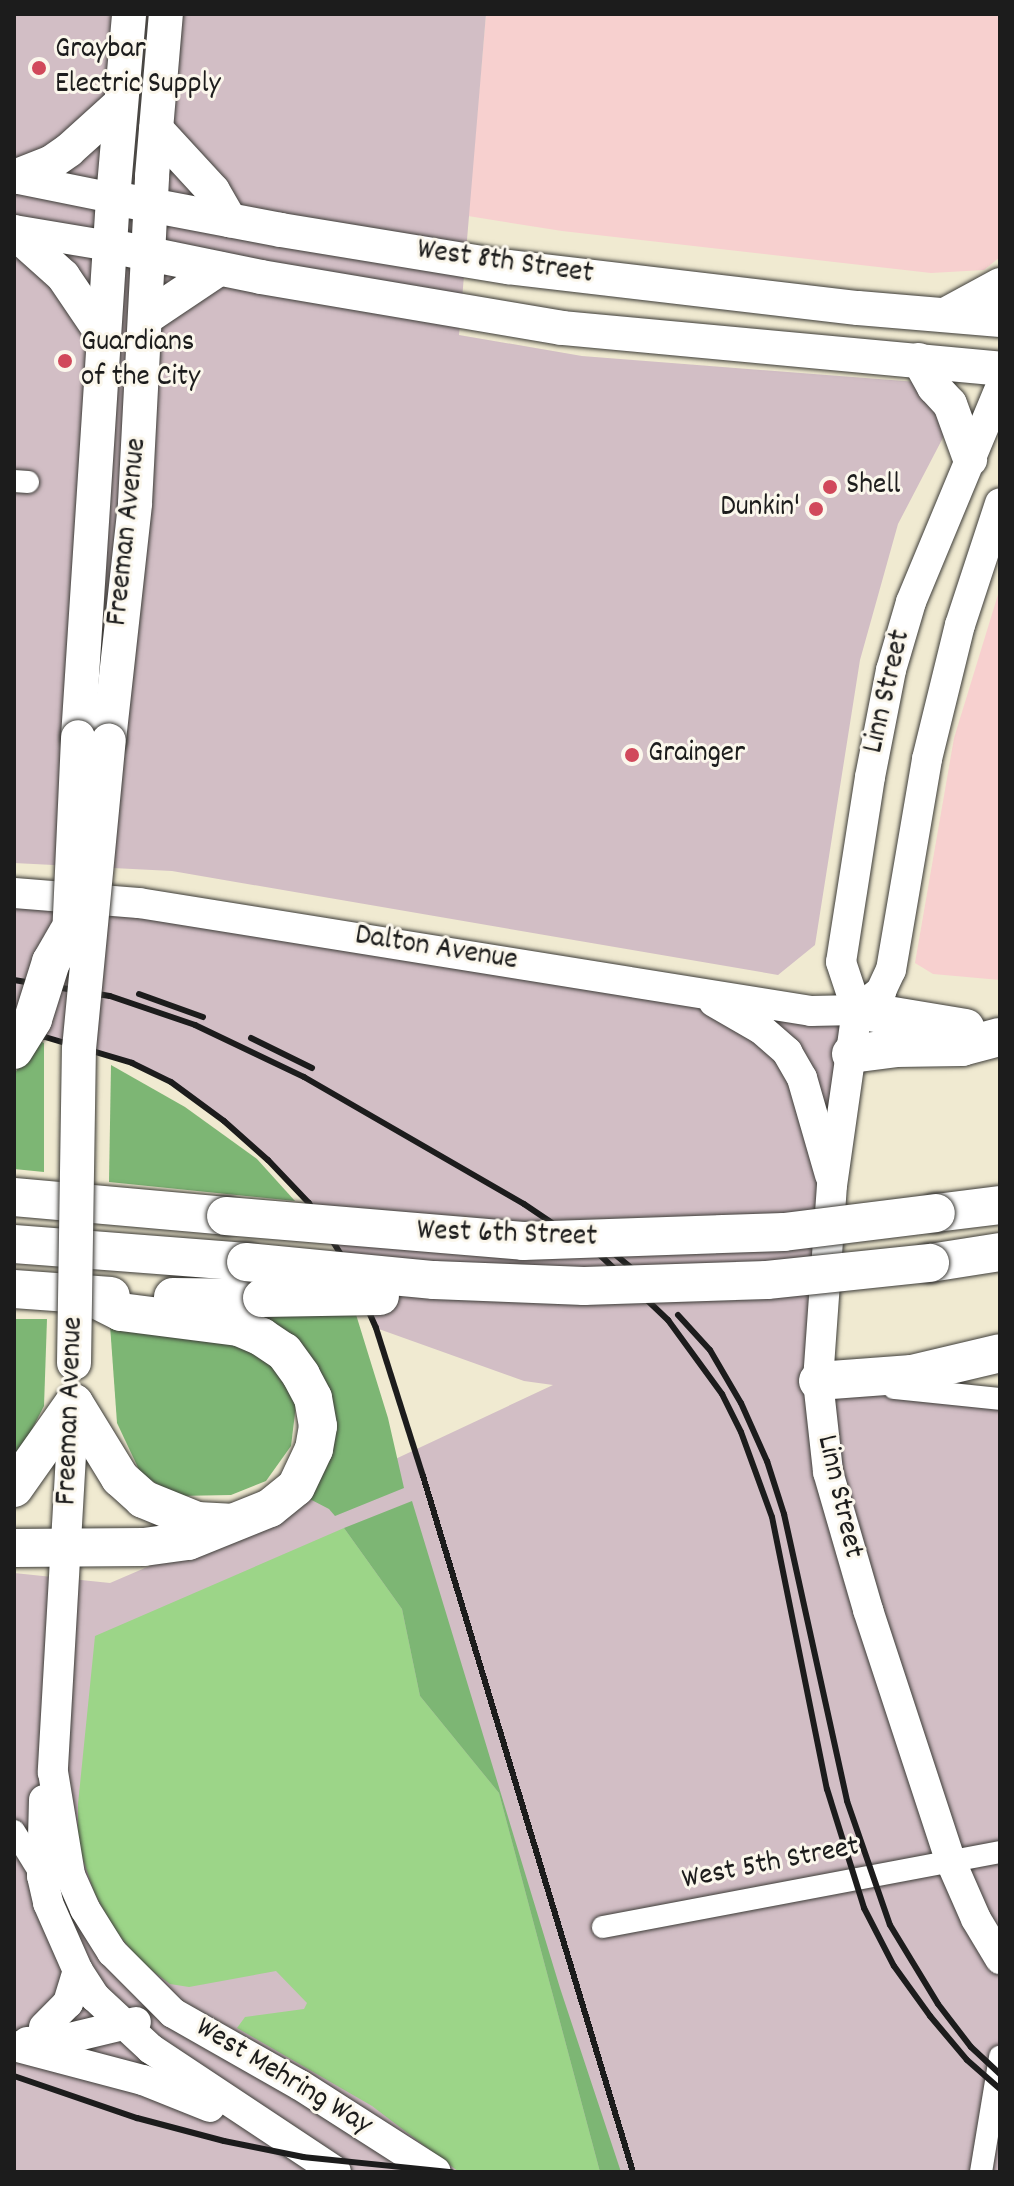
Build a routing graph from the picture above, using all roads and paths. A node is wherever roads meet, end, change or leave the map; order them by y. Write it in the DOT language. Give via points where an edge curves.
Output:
graph roads {
  1 [pos="129,14"];
  2 [pos="166,14"];
  3 [pos="121,103"];
  4 [pos="156,129"];
  5 [pos="14,178"];
  6 [pos="113,198"];
  7 [pos="150,205"];
  8 [pos="230,220"];
  9 [pos="14,231"];
  10 [pos="110,246"];
  11 [pos="150,255"];
  12 [pos="219,269"];
  13 [pos="1000,285"];
  14 [pos="945,315"];
  15 [pos="147,317"];
  16 [pos="1000,320"];
  17 [pos="103,335"];
  18 [pos="919,360"];
  19 [pos="1000,369"];
  20 [pos="1000,388"];
  21 [pos="970,459"];
  22 [pos="1000,503"];
  23 [pos="93,739"];
  24 [pos="14,893"];
  25 [pos="68,932"];
  26 [pos="702,995"];
  27 [pos="857,1010"];
  28 [pos="1000,1036"];
  29 [pos="79,1049"];
  30 [pos="14,1050"];
  31 [pos="851,1054"];
  32 [pos="832,1185"];
  33 [pos="14,1197"];
  34 [pos="1000,1205"];
  35 [pos="14,1244"];
  36 [pos="1000,1252"];
  37 [pos="514,1285"];
  38 [pos="14,1289"];
  39 [pos="85,1294"];
  40 [pos="1000,1353"];
  41 [pos="818,1381"];
  42 [pos="1000,1399"];
  43 [pos="74,1403"];
  44 [pos="14,1488"];
  45 [pos="237,1524"];
  46 [pos="14,1548"];
  47 [pos="68,1549"];
  48 [pos="53,1772"];
  49 [pos="14,1831"];
  50 [pos="1000,1852"];
  51 [pos="951,1862"];
  52 [pos="42,1876"];
  53 [pos="603,1927"];
  54 [pos="1000,1959"];
  55 [pos="78,1971"];
  56 [pos="173,2013"];
  57 [pos="14,2027"];
  58 [pos="44,2027"];
  59 [pos="109,2028"];
  60 [pos="14,2044"];
  61 [pos="1000,2057"];
  62 [pos="288,2141"];
  63 [pos="336,2172"];
  64 [pos="436,2172"];
  65 [pos="981,2172"];
  1 -- 3 [label="main road, Freeman Avenue"];
  2 -- 4 [label="main road, Freeman Avenue"];
  3 -- 5 [label="main road" via="52,162"];
  3 -- 6 [label="main road, Freeman Avenue"];
  4 -- 7 [label="main road, Freeman Avenue"];
  4 -- 8 [label="main road" via="213,191"];
  5 -- 6 [label="main road, West 8th Street"];
  6 -- 7 [label="main road, West 8th Street"];
  6 -- 10 [label="main road, Freeman Avenue"];
  7 -- 8 [label="main road, West 8th Street"];
  7 -- 11 [label="main road, Freeman Avenue"];
  8 -- 14 [label="main road, West 8th Street" via="508,267"];
  9 -- 10 [label="main road, West 8th Street"];
  9 -- 17 [label="main road" via="63,276"];
  10 -- 11 [label="main road, West 8th Street"];
  10 -- 17 [label="main road, Freeman Avenue"];
  11 -- 12 [label="main road, West 8th Street"];
  11 -- 15 [label="main road, Freeman Avenue"];
  12 -- 15 [label="main road"];
  12 -- 18 [label="main road, West 8th Street" via="562,328"];
  13 -- 14 [label="main road"];
  14 -- 16 [label="main road, West 8th Street"];
  15 -- 23 [label="main road, Freeman Avenue" via="135,503"];
  17 -- 23 [label="main road, Freeman Avenue"];
  18 -- 19 [label="main road, West 8th Street"];
  18 -- 21 [label="main road" via="950,404"];
  20 -- 21 [label="main road, Linn Street"];
  21 -- 27 [label="main road, Linn Street" via="911,602 891,670 841,962"];
  22 -- 27 [label="main road, Linn Street" via="960,625 927,759 891,970 881,991"];
  23 -- 25 [label="main road, Freeman Avenue, bridge"];
  23 -- 29 [label="main road, Freeman Avenue, bridge"];
  24 -- 26 [label="main road, Dalton Avenue" via="139,903"];
  25 -- 29 [label="main road, Freeman Avenue, bridge"];
  25 -- 30 [label="highway, bridge" via="51,962 33,1019"];
  26 -- 27 [label="main road, Dalton Avenue" via="811,1011"];
  26 -- 32 [label="main road" via="761,1029 787,1052 802,1078"];
  27 -- 28 [label="highway"];
  27 -- 31 [label="main road, Linn Street"];
  28 -- 31 [label="highway" via="962,1047"];
  29 -- 43 [label="main road, Freeman Avenue, bridge"];
  31 -- 32 [label="main road, Linn Street"];
  32 -- 41 [label="main road, Linn Street"];
  33 -- 34 [label="highway, West 6th Street, bridge" via="523,1241 784,1232"];
  35 -- 37 [label="highway, West 6th Street, bridge"];
  36 -- 37 [label="highway, West 6th Street, bridge" via="767,1280"];
  37 -- 39 [label="highway, bridge" via="466,1295"];
  38 -- 39 [label="highway"];
  39 -- 45 [label="highway" via="121,1312 238,1327 284,1352 301,1375 313,1398 318,1426 307,1469 296,1487 270,1508"];
  40 -- 41 [label="highway" via="912,1374"];
  41 -- 42 [label="street"];
  41 -- 51 [label="main road, Linn Street" via="824,1449 839,1517"];
  43 -- 44 [label="highway"];
  43 -- 45 [label="highway" via="120,1478 143,1499 197,1521"];
  43 -- 47 [label="main road, Freeman Avenue"];
  45 -- 47 [label="highway" via="188,1541"];
  46 -- 47 [label="highway"];
  47 -- 48 [label="main road, Freeman Avenue"];
  48 -- 52 [label="main road, Freeman Avenue" via="43,1802"];
  48 -- 56 [label="main road, Freeman Avenue" via="65,1854 85,1909 112,1952"];
  49 -- 52 [label="street"];
  50 -- 51 [label="street, West 5th Street"];
  51 -- 53 [label="street, West 5th Street"];
  51 -- 54 [label="main road, Linn Street"];
  52 -- 55 [label="main road, Freeman Avenue"];
  55 -- 58 [label="main road" via="68,2003"];
  55 -- 59 [label="main road, Freeman Avenue"];
  56 -- 59 [label="main road, West Mehring Way"];
  56 -- 64 [label="main road, West Mehring Way" via="300,2085"];
  57 -- 58 [label="main road, West Mehring Way"];
  58 -- 59 [label="main road, West Mehring Way"];
  59 -- 60 [label="main road, West Mehring Way"];
  59 -- 62 [label="main road, West Mehring Way"];
  60 -- 62 [label="main road" via="157,2084"];
  61 -- 65 [label="street"];
  62 -- 63 [label="main road, West Mehring Way"];
}
